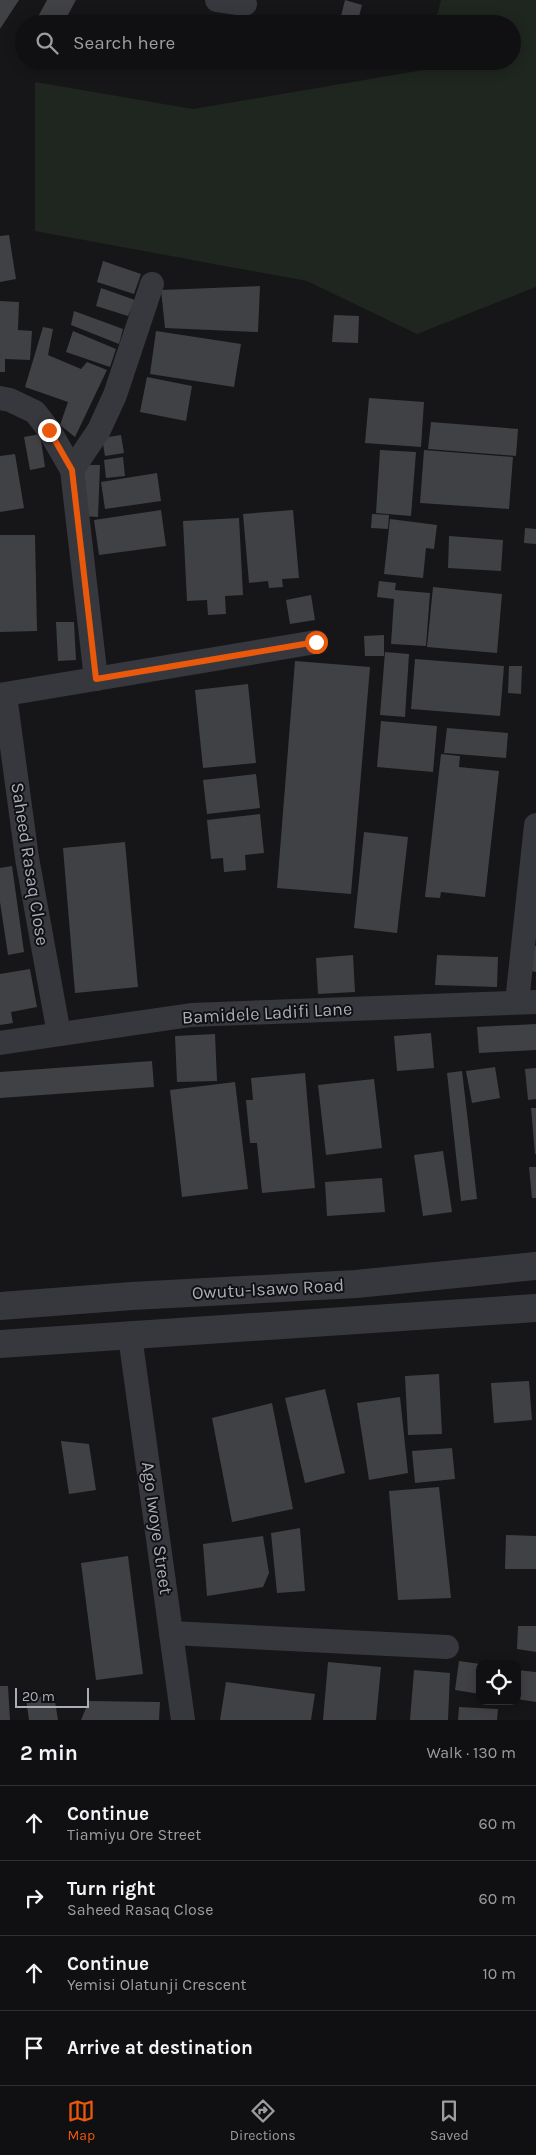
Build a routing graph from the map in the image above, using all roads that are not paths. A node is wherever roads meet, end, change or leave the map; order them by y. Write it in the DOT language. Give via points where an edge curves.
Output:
graph roads {
  1 [pos="217,0"];
  2 [pos="245,4"];
  3 [pos="152,284"];
  4 [pos="0,398"];
  5 [pos="72,470"];
  6 [pos="316,642"];
  7 [pos="96,679"];
  8 [pos="2,695"];
  9 [pos="536,825"];
  10 [pos="526,1002"];
  11 [pos="59,1034"];
  12 [pos="0,1043"];
  13 [pos="536,1266"];
  14 [pos="0,1306"];
  15 [pos="536,1308"];
  16 [pos="130,1336"];
  17 [pos="0,1344"];
  18 [pos="171,1633"];
  19 [pos="447,1647"];
  20 [pos="182,1720"];
  1 -- 2 [label="street"];
  3 -- 5 [label="street" via="115,395 99,430"];
  4 -- 5 [label="street" via="35,412"];
  5 -- 7 [label="street"];
  6 -- 7 [label="street"];
  7 -- 8 [label="street"];
  8 -- 11 [label="street, Saheed Rasaq Close"];
  9 -- 10 [label="street"];
  10 -- 11 [label="street, Bamidele Ladifi Lane" via="191,1015"];
  11 -- 12 [label="street, Bamidele Ladifi Lane"];
  13 -- 14 [label="street, Owutu-Isawo Road" via="356,1284"];
  15 -- 16 [label="street, Owutu-Isawo Road"];
  16 -- 17 [label="street, Owutu-Isawo Road"];
  16 -- 18 [label="street, Ago Iwoye Street"];
  18 -- 19 [label="street"];
  18 -- 20 [label="street, Ago Iwoye Street"];
}
